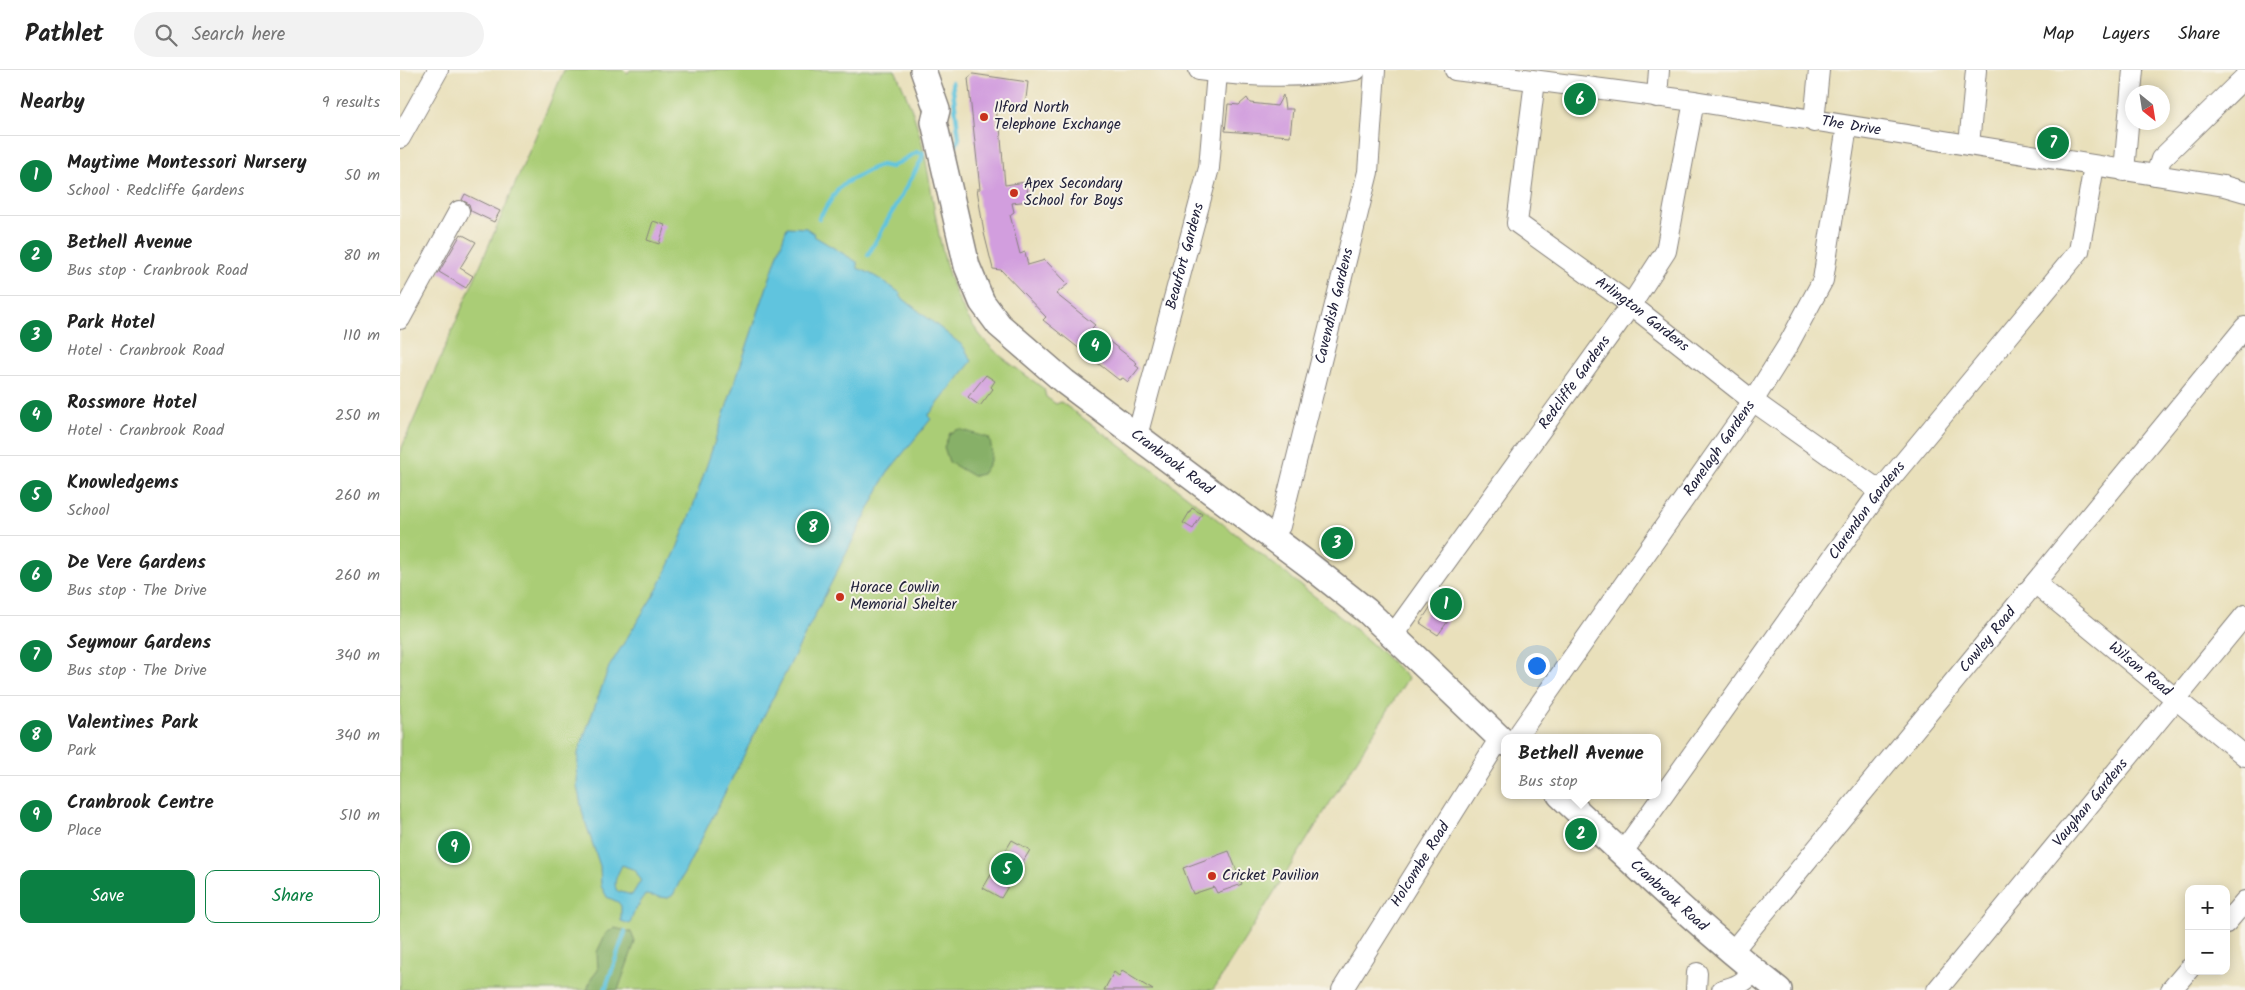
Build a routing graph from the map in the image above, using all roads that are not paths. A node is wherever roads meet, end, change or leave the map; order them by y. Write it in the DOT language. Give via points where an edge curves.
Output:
graph roads {
  1 [pos="438,70"];
  2 [pos="941,70"];
  3 [pos="1374,70"];
  4 [pos="1455,70"];
  5 [pos="1659,70"];
  6 [pos="1818,70"];
  7 [pos="1976,70"];
  8 [pos="2133,70"];
  9 [pos="913,71"];
  10 [pos="1208,71"];
  11 [pos="1347,71"];
  12 [pos="1499,73"];
  13 [pos="2245,78"];
  14 [pos="1535,81"];
  15 [pos="1656,97"];
  16 [pos="1694,102"];
  17 [pos="934,112"];
  18 [pos="1814,122"];
  19 [pos="1847,126"];
  20 [pos="400,138"];
  21 [pos="1969,145"];
  22 [pos="2094,166"];
  23 [pos="2124,170"];
  24 [pos="2156,175"];
  25 [pos="2245,192"];
  26 [pos="459,211"];
  27 [pos="1631,305"];
  28 [pos="400,319"];
  29 [pos="2245,327"];
  30 [pos="1753,401"];
  31 [pos="1137,436"];
  32 [pos="1880,492"];
  33 [pos="1271,536"];
  34 [pos="2036,583"];
  35 [pos="2245,615"];
  36 [pos="1393,635"];
  37 [pos="2177,699"];
  38 [pos="1501,734"];
  39 [pos="1511,734"];
  40 [pos="1501,744"];
  41 [pos="2245,756"];
  42 [pos="1661,798"];
  43 [pos="1564,799"];
  44 [pos="1661,799"];
  45 [pos="1622,853"];
  46 [pos="2245,901"];
  47 [pos="2230,919"];
  48 [pos="1732,953"];
  49 [pos="1755,971"];
  50 [pos="2185,974"];
  51 [pos="1342,990"];
  52 [pos="1722,990"];
  53 [pos="1779,990"];
  54 [pos="1937,990"];
  55 [pos="2171,990"];
  1 -- 20 [label="street"];
  2 -- 17 [label="main road"];
  3 -- 33 [label="street, Cavendish Gardens" via="1368,172 1280,526"];
  4 -- 12 [label="street, The Drive"];
  5 -- 15 [label="street"];
  6 -- 18 [label="street"];
  7 -- 21 [label="street"];
  8 -- 23 [label="street"];
  9 -- 17 [label="main road, Cranbrook Road"];
  10 -- 11 [label="street" via="1284,75"];
  10 -- 31 [label="street, Beaufort Gardens" via="1209,168"];
  12 -- 14 [label="street, The Drive"];
  13 -- 24 [label="street" via="2161,159"];
  14 -- 15 [label="street, The Drive"];
  14 -- 27 [label="street, Arlington Gardens" via="1517,223"];
  15 -- 16 [label="street, The Drive"];
  16 -- 18 [label="street, The Drive"];
  16 -- 27 [label="street, Redcliffe Gardens" via="1666,251"];
  17 -- 31 [label="main road, Cranbrook Road" via="968,266 982,302 1010,336"];
  18 -- 19 [label="street, The Drive"];
  19 -- 21 [label="street, The Drive"];
  19 -- 30 [label="street, Ranelagh Gardens" via="1823,280"];
  21 -- 22 [label="street, The Drive"];
  22 -- 23 [label="street, The Drive"];
  22 -- 32 [label="street, Clarendon Gardens" via="2079,251"];
  23 -- 24 [label="street, The Drive"];
  24 -- 25 [label="street, The Drive"];
  26 -- 28 [label="street"];
  27 -- 30 [label="street, Arlington Gardens"];
  27 -- 36 [label="street, Redcliffe Gardens"];
  29 -- 34 [label="street, Cowley Road"];
  30 -- 32 [label="street, Arlington Gardens"];
  30 -- 39 [label="street, Ranelagh Gardens"];
  31 -- 33 [label="main road, Cranbrook Road"];
  32 -- 42 [label="street, Clarendon Gardens"];
  33 -- 36 [label="main road, Cranbrook Road" via="1328,579"];
  34 -- 37 [label="street, Wilson Road"];
  34 -- 48 [label="street, Cowley Road"];
  35 -- 37 [label="street, Vaughan Gardens"];
  36 -- 38 [label="main road, Cranbrook Road"];
  37 -- 41 [label="street, Wilson Road"];
  37 -- 54 [label="street, Vaughan Gardens"];
  40 -- 51 [label="street, Holcombe Road" via="1493,749"];
  43 -- 45 [label="main road, Cranbrook Road"];
  44 -- 45 [label="street, Clarendon Gardens"];
  45 -- 48 [label="main road, Cranbrook Road"];
  46 -- 47 [label="street"];
  48 -- 49 [label="main road, Cranbrook Road"];
  49 -- 52 [label="street" via="1748,979"];
  49 -- 53 [label="main road, Cranbrook Road"];
  50 -- 55 [label="street"];
}
